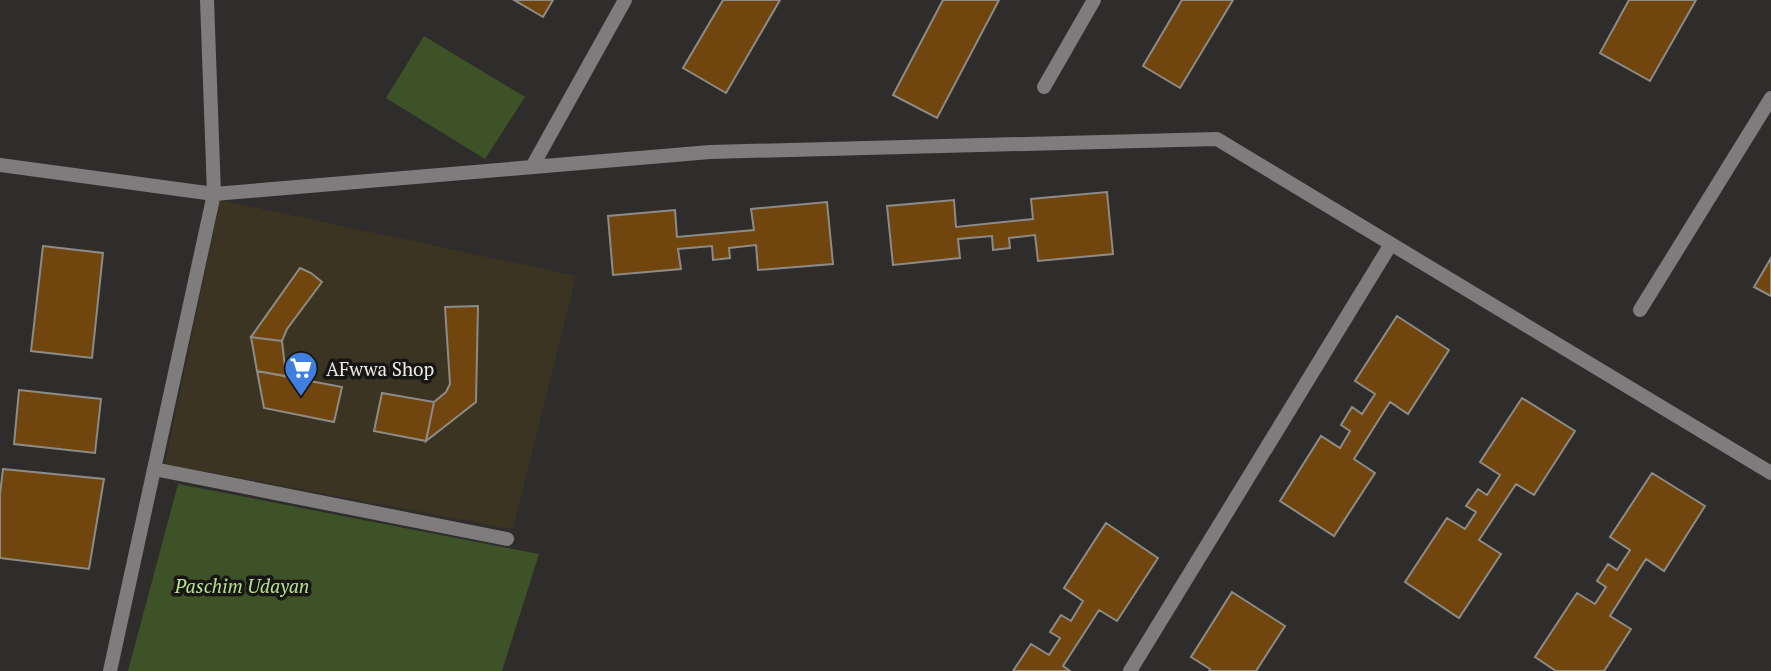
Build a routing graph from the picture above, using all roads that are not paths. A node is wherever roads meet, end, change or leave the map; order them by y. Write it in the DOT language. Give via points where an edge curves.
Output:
graph roads {
  1 [pos="207,0"];
  2 [pos="625,0"];
  3 [pos="1094,0"];
  4 [pos="1044,87"];
  5 [pos="1771,98"];
  6 [pos="0,164"];
  7 [pos="532,167"];
  8 [pos="214,194"];
  9 [pos="1391,244"];
  10 [pos="1640,310"];
  11 [pos="154,470"];
  12 [pos="1771,473"];
  13 [pos="507,539"];
  14 [pos="110,671"];
  15 [pos="1130,671"];
  1 -- 8 [label="lane"];
  2 -- 7 [label="lane"];
  3 -- 4 [label="lane"];
  5 -- 10 [label="lane"];
  6 -- 8 [label="lane"];
  7 -- 8 [label="lane"];
  7 -- 9 [label="lane" via="710,152 1217,139"];
  8 -- 11 [label="lane"];
  9 -- 12 [label="lane"];
  9 -- 15 [label="lane"];
  11 -- 13 [label="lane"];
  11 -- 14 [label="lane"];
}
